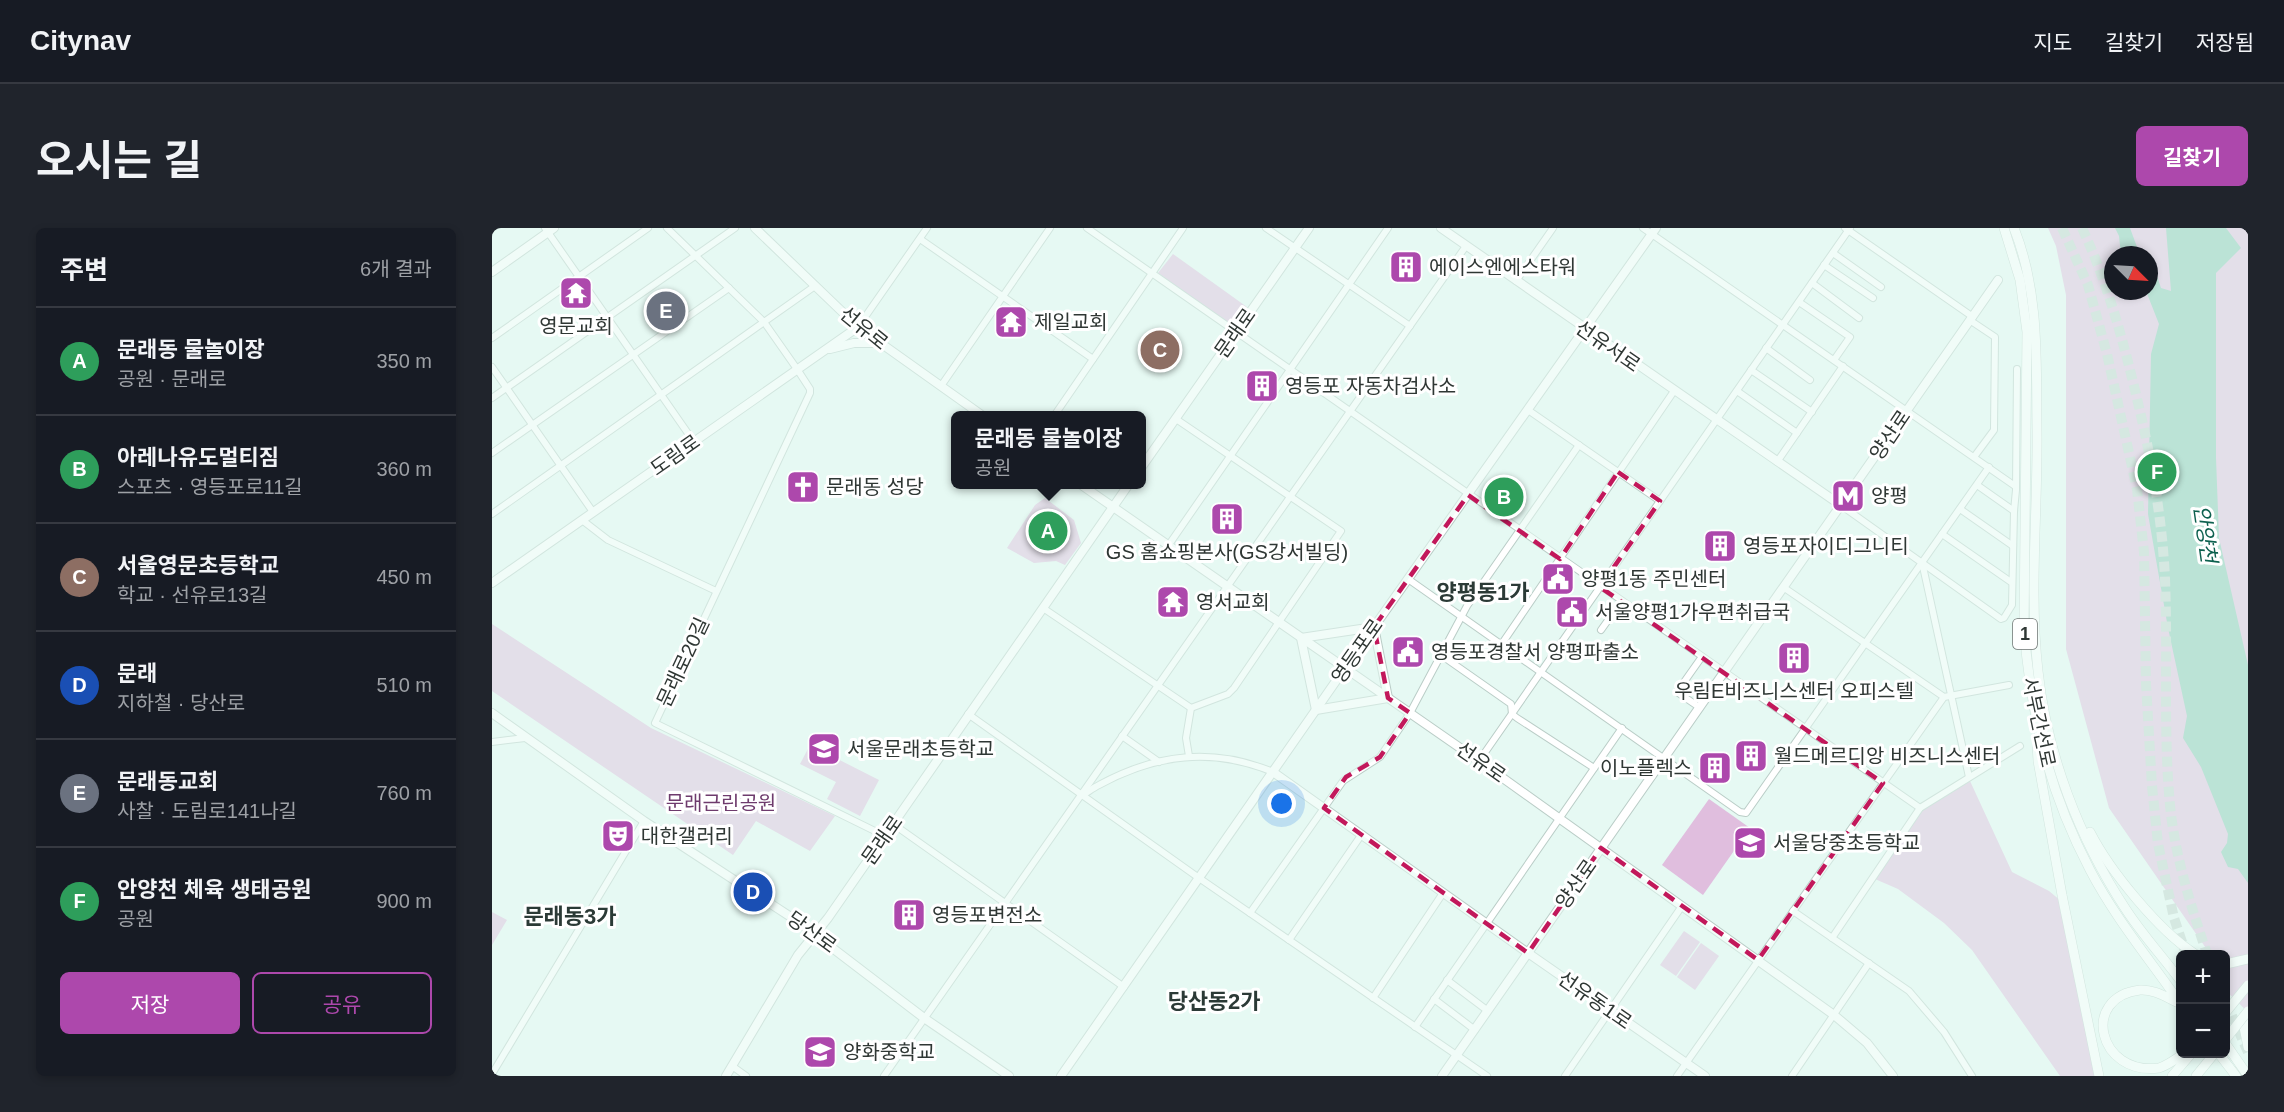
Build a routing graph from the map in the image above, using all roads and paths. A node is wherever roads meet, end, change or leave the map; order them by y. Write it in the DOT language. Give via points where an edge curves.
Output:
graph roads {
  1 [pos="648,228"];
  2 [pos="667,228"];
  3 [pos="735,228"];
  4 [pos="755,228"];
  5 [pos="927,228"];
  6 [pos="1050,228"];
  7 [pos="1087,228"];
  8 [pos="1183,228"];
  9 [pos="1266,228"];
  10 [pos="1309,228"];
  11 [pos="1388,228"];
  12 [pos="1441,228"];
  13 [pos="1553,228"];
  14 [pos="1643,228"];
  15 [pos="2004,228"];
  16 [pos="2014,228"];
  17 [pos="549,229"];
  18 [pos="1848,229"];
  19 [pos="1654,231"];
  20 [pos="920,239"];
  21 [pos="1466,246"];
  22 [pos="1295,248"];
  23 [pos="1833,253"];
  24 [pos="695,256"];
  25 [pos="1824,265"];
  26 [pos="492,272"];
  27 [pos="1152,273"];
  28 [pos="579,277"];
  29 [pos="1998,280"];
  30 [pos="1516,281"];
  31 [pos="1812,283"];
  32 [pos="1347,284"];
  33 [pos="815,286"];
  34 [pos="1881,286"];
  35 [pos="729,288"];
  36 [pos="1002,297"];
  37 [pos="1873,298"];
  38 [pos="1798,302"];
  39 [pos="607,318"];
  40 [pos="1859,318"];
  41 [pos="1972,319"];
  42 [pos="764,322"];
  43 [pos="1783,324"];
  44 [pos="1410,326"];
  45 [pos="858,327"];
  46 [pos="1584,329"];
  47 [pos="1236,332"];
  48 [pos="492,339"];
  49 [pos="880,343"];
  50 [pos="1766,348"];
  51 [pos="824,351"];
  52 [pos="633,355"];
  53 [pos="1093,359"];
  54 [pos="1834,360"];
  55 [pos="1844,366"];
  56 [pos="492,367"];
  57 [pos="797,369"];
  58 [pos="1289,369"];
  59 [pos="2017,369"];
  60 [pos="1751,370"];
  61 [pos="1810,380"];
  62 [pos="941,386"];
  63 [pos="506,388"];
  64 [pos="1674,391"];
  65 [pos="1737,391"];
  66 [pos="661,395"];
  67 [pos="492,398"];
  68 [pos="1528,410"];
  69 [pos="1907,410"];
  70 [pos="976,411"];
  71 [pos="1057,411"];
  72 [pos="1350,411"];
  73 [pos="1812,411"];
  74 [pos="1176,419"];
  75 [pos="1716,420"];
  76 [pos="532,425"];
  77 [pos="1797,432"];
  78 [pos="694,442"];
  79 [pos="1579,445"];
  80 [pos="492,453"];
  81 [pos="1230,455"];
  82 [pos="1974,457"];
  83 [pos="1146,461"];
  84 [pos="1777,462"];
  85 [pos="560,465"];
  86 [pos="1989,467"];
  87 [pos="1618,472"];
  88 [pos="1977,485"];
  89 [pos="2015,486"];
  90 [pos="1087,489"];
  91 [pos="1126,489"];
  92 [pos="1468,495"];
  93 [pos="1291,497"];
  94 [pos="1660,501"];
  95 [pos="1842,506"];
  96 [pos="1113,508"];
  97 [pos="1960,509"];
  98 [pos="2014,511"];
  99 [pos="593,512"];
  100 [pos="492,514"];
  101 [pos="582,520"];
  102 [pos="1519,530"];
  103 [pos="1942,534"];
  104 [pos="1168,546"];
  105 [pos="2013,546"];
  106 [pos="1560,559"];
  107 [pos="1922,562"];
  108 [pos="1408,579"];
  109 [pos="2012,582"];
  110 [pos="492,583"];
  111 [pos="1228,587"];
  112 [pos="1600,587"];
  113 [pos="1783,587"];
  114 [pos="716,591"];
  115 [pos="1621,602"];
  116 [pos="1043,608"];
  117 [pos="1461,617"];
  118 [pos="1278,622"];
  119 [pos="1374,627"];
  120 [pos="1601,630"];
  121 [pos="1301,638"];
  122 [pos="1865,644"];
  123 [pos="1501,645"];
  124 [pos="1441,655"];
  125 [pos="1701,658"];
  126 [pos="1345,668"];
  127 [pos="1541,672"];
  128 [pos="1724,673"];
  129 [pos="2009,685"];
  130 [pos="1158,687"];
  131 [pos="1948,696"];
  132 [pos="1388,698"];
  133 [pos="1699,707"];
  134 [pos="1191,708"];
  135 [pos="1316,710"];
  136 [pos="492,713"];
  137 [pos="1410,713"];
  138 [pos="968,714"];
  139 [pos="1512,714"];
  140 [pos="2035,721"];
  141 [pos="1622,728"];
  142 [pos="1805,730"];
  143 [pos="1122,736"];
  144 [pos="525,738"];
  145 [pos="492,742"];
  146 [pos="2020,746"];
  147 [pos="1189,756"];
  148 [pos="1664,758"];
  149 [pos="1479,761"];
  150 [pos="1159,762"];
  151 [pos="1594,768"];
  152 [pos="1273,772"];
  153 [pos="1969,777"];
  154 [pos="1883,783"];
  155 [pos="2065,784"];
  156 [pos="1081,795"];
  157 [pos="1324,808"];
  158 [pos="1920,808"];
  159 [pos="1559,818"];
  160 [pos="644,821"];
  161 [pos="893,824"];
  162 [pos="1362,834"];
  163 [pos="885,836"];
  164 [pos="1601,848"];
  165 [pos="1199,878"];
  166 [pos="1443,893"];
  167 [pos="1005,903"];
  168 [pos="1682,906"];
  169 [pos="1793,911"];
  170 [pos="1250,913"];
  171 [pos="1486,924"];
  172 [pos="815,934"];
  173 [pos="1832,938"];
  174 [pos="1289,940"];
  175 [pos="2188,950"];
  176 [pos="1528,953"];
  177 [pos="2248,959"];
  178 [pos="1758,960"];
  179 [pos="1869,963"];
  180 [pos="2230,963"];
  181 [pos="2176,974"];
  182 [pos="1447,980"];
  183 [pos="2248,985"];
  184 [pos="1124,987"];
  185 [pos="2176,997"];
  186 [pos="1373,998"];
  187 [pos="1434,999"];
  188 [pos="2176,1002"];
  189 [pos="2230,1007"];
  190 [pos="1610,1010"];
  191 [pos="1488,1011"];
  192 [pos="2246,1014"];
  193 [pos="1834,1015"];
  194 [pos="924,1018"];
  195 [pos="1415,1027"];
  196 [pos="1475,1030"];
  197 [pos="2230,1034"];
  198 [pos="2248,1047"];
  199 [pos="2230,1051"];
  200 [pos="1457,1056"];
  201 [pos="2176,1058"];
  202 [pos="2187,1058"];
  203 [pos="2210,1058"];
  204 [pos="2225,1058"];
  205 [pos="1686,1063"];
  206 [pos="732,1066"];
  207 [pos="492,1074"];
  208 [pos="2244,1075"];
  209 [pos="726,1076"];
  210 [pos="746,1076"];
  211 [pos="884,1076"];
  212 [pos="1009,1076"];
  213 [pos="1061,1076"];
  214 [pos="1442,1076"];
  215 [pos="1487,1076"];
  216 [pos="1565,1076"];
  217 [pos="1677,1076"];
  218 [pos="1705,1076"];
  219 [pos="1792,1076"];
  220 [pos="1893,1076"];
  221 [pos="1972,1076"];
  222 [pos="2099,1076"];
  223 [pos="2172,1076"];
  224 [pos="2196,1076"];
  1 -- 28 [label="street"];
  2 -- 24 [label="street"];
  3 -- 24 [label="street"];
  4 -- 33 [label="main road, 선유로"];
  5 -- 20 [label="street"];
  6 -- 36 [label="street"];
  7 -- 27 [label="street"];
  8 -- 27 [label="street"];
  9 -- 22 [label="street"];
  10 -- 22 [label="main road, 문래로"];
  11 -- 32 [label="street"];
  12 -- 21 [label="main road, 선유서로"];
  13 -- 30 [label="street"];
  14 -- 19 [label="street"];
  15 -- 140 [label="main road, 서부간선로 / 1" via="2020,280 2027,332 2024,629"];
  16 -- 155 [label="main road, 서부간선로 / 1" via="2029,274 2036,327 2038,671 2046,719"];
  17 -- 26 [label="main road"];
  17 -- 28 [label="street"];
  18 -- 23 [label="street"];
  18 -- 41 [label="street"];
  19 -- 43 [label="street"];
  19 -- 46 [label="main road, 영등포로"];
  20 -- 36 [label="street"];
  20 -- 45 [label="street"];
  21 -- 30 [label="main road, 선유서로"];
  21 -- 44 [label="street"];
  22 -- 32 [label="street"];
  22 -- 47 [label="main road, 문래로"];
  23 -- 25 [label="street"];
  23 -- 34 [label="street"];
  24 -- 35 [label="street"];
  24 -- 39 [label="street"];
  25 -- 31 [label="street"];
  25 -- 37 [label="street"];
  27 -- 47 [label="street"];
  27 -- 53 [label="street"];
  28 -- 39 [label="street"];
  28 -- 48 [label="street"];
  29 -- 41 [label="main road, 양산로"];
  30 -- 46 [label="main road, 선유서로"];
  31 -- 38 [label="street"];
  31 -- 40 [label="street"];
  32 -- 44 [label="street"];
  32 -- 58 [label="street"];
  33 -- 42 [label="street"];
  33 -- 45 [label="main road, 선유로"];
  35 -- 42 [label="street"];
  35 -- 52 [label="street"];
  36 -- 53 [label="street"];
  36 -- 62 [label="street"];
  38 -- 43 [label="street"];
  38 -- 54 [label="street" via="1850,338"];
  39 -- 52 [label="street"];
  39 -- 63 [label="street"];
  41 -- 69 [label="main road, 양산로"];
  41 -- 82 [label="street" via="1995,337 1994,430"];
  42 -- 57 [label="street"];
  42 -- 66 [label="street"];
  43 -- 50 [label="street"];
  43 -- 54 [label="street"];
  44 -- 72 [label="street"];
  45 -- 49 [label="main road, 선유로"];
  45 -- 51 [label="main road, 도림로"];
  46 -- 64 [label="main road, 선유서로"];
  46 -- 68 [label="main road, 영등포로"];
  47 -- 58 [label="street"];
  47 -- 74 [label="main road, 문래로"];
  49 -- 51 [label="main road" via="854,343"];
  49 -- 62 [label="main road, 선유로"];
  50 -- 60 [label="street"];
  50 -- 61 [label="street"];
  51 -- 57 [label="main road, 도림로"];
  52 -- 66 [label="street"];
  52 -- 76 [label="street"];
  53 -- 71 [label="street"];
  54 -- 55 [label="street"];
  55 -- 69 [label="street"];
  55 -- 73 [label="street"];
  56 -- 63 [label="street"];
  57 -- 78 [label="main road, 도림로"];
  57 -- 114 [label="street, 문래로20길" via="810,393"];
  58 -- 72 [label="street"];
  58 -- 81 [label="street"];
  59 -- 89 [label="street"];
  60 -- 65 [label="street"];
  60 -- 73 [label="street"];
  62 -- 70 [label="main road, 선유로"];
  63 -- 67 [label="street"];
  63 -- 76 [label="street"];
  64 -- 75 [label="main road, 선유서로"];
  64 -- 87 [label="street"];
  65 -- 75 [label="street"];
  65 -- 77 [label="street"];
  66 -- 78 [label="street"];
  66 -- 85 [label="street"];
  68 -- 79 [label="street"];
  68 -- 92 [label="main road, 영등포로"];
  69 -- 82 [label="street"];
  69 -- 95 [label="main road, 양산로"];
  72 -- 92 [label="street"];
  72 -- 93 [label="street"];
  73 -- 77 [label="street"];
  74 -- 81 [label="street"];
  74 -- 83 [label="main road, 문래로"];
  75 -- 84 [label="main road, 선유서로"];
  75 -- 94 [label="street"];
  76 -- 80 [label="street"];
  76 -- 85 [label="street"];
  77 -- 84 [label="street"];
  78 -- 99 [label="main road, 도림로"];
  79 -- 87 [label="street"];
  79 -- 102 [label="street"];
  81 -- 93 [label="street"];
  81 -- 104 [label="street"];
  82 -- 86 [label="street"];
  84 -- 95 [label="main road, 선유서로"];
  85 -- 99 [label="street"];
  85 -- 100 [label="street"];
  86 -- 88 [label="street"];
  86 -- 89 [label="street"];
  87 -- 94 [label="street"];
  87 -- 106 [label="street"];
  88 -- 97 [label="street"];
  88 -- 98 [label="street"];
  89 -- 98 [label="street"];
  90 -- 96 [label="main road, 선유로"];
  91 -- 96 [label="main road, 문래로"];
  92 -- 102 [label="street"];
  92 -- 108 [label="main road, 영등포로"];
  93 -- 111 [label="street"];
  93 -- 118 [label="street" via="1341,531"];
  94 -- 112 [label="street"];
  95 -- 107 [label="street, 선유서로"];
  95 -- 113 [label="main road, 양산로"];
  96 -- 104 [label="main road, 선유로"];
  96 -- 116 [label="main road, 문래로"];
  97 -- 103 [label="street"];
  97 -- 105 [label="street"];
  98 -- 105 [label="street"];
  99 -- 101 [label="main road, 도림로"];
  101 -- 110 [label="main road, 도림로"];
  101 -- 114 [label="street" via="608,540"];
  102 -- 106 [label="street"];
  102 -- 117 [label="street"];
  103 -- 107 [label="street"];
  103 -- 109 [label="street"];
  104 -- 111 [label="main road, 선유로"];
  105 -- 109 [label="street"];
  106 -- 112 [label="street"];
  106 -- 123 [label="street"];
  107 -- 109 [label="street, 선유서로" via="2001,618 2012,604"];
  107 -- 122 [label="street"];
  107 -- 131 [label="street"];
  108 -- 117 [label="street"];
  108 -- 119 [label="main road, 영등포로"];
  111 -- 118 [label="main road, 선유로"];
  111 -- 130 [label="street"];
  112 -- 115 [label="street"];
  112 -- 127 [label="street"];
  113 -- 122 [label="street"];
  113 -- 128 [label="main road, 양산로"];
  114 -- 163 [label="street, 문래로20길" via="655,723"];
  115 -- 120 [label="street"];
  115 -- 125 [label="street"];
  116 -- 130 [label="street"];
  116 -- 138 [label="main road, 문래로"];
  117 -- 123 [label="street"];
  117 -- 124 [label="street"];
  118 -- 121 [label="main road, 선유로"];
  118 -- 134 [label="street" via="1228,694"];
  119 -- 121 [label="main road"];
  119 -- 126 [label="main road, 영등포로"];
  119 -- 132 [label="main road"];
  121 -- 126 [label="main road, 선유로"];
  121 -- 135 [label="main road"];
  122 -- 131 [label="street"];
  122 -- 142 [label="street"];
  123 -- 127 [label="street"];
  124 -- 137 [label="street"];
  124 -- 139 [label="street" via="1511,704"];
  125 -- 128 [label="street"];
  125 -- 133 [label="street" via="1677,692"];
  126 -- 132 [label="main road, 선유로"];
  126 -- 135 [label="main road, 영등포로"];
  127 -- 139 [label="street"];
  127 -- 141 [label="street"];
  128 -- 133 [label="main road, 양산로"];
  128 -- 142 [label="street"];
  129 -- 131 [label="street"];
  130 -- 134 [label="street"];
  130 -- 143 [label="street"];
  131 -- 153 [label="street"];
  131 -- 154 [label="street"];
  132 -- 135 [label="main road"];
  132 -- 137 [label="main road, 선유로"];
  133 -- 148 [label="main road, 양산로"];
  134 -- 147 [label="street" via="1186,738"];
  135 -- 152 [label="main road, 영등포로"];
  136 -- 144 [label="main road, 당산로"];
  137 -- 149 [label="main road, 선유로"];
  137 -- 157 [label="street" via="1380,757 1346,777"];
  138 -- 156 [label="street"];
  138 -- 161 [label="main road, 문래로"];
  139 -- 149 [label="street"];
  139 -- 151 [label="street"];
  140 -- 185 [label="main road, 서부간선로 / 1" via="2050,778 2091,872"];
  140 -- 222 [label="main road" via="2038,761"];
  141 -- 148 [label="street"];
  141 -- 151 [label="street"];
  142 -- 148 [label="street" via="1744,813"];
  142 -- 154 [label="street"];
  143 -- 150 [label="street"];
  143 -- 156 [label="street"];
  144 -- 145 [label="street"];
  144 -- 160 [label="main road, 당산로"];
  146 -- 153 [label="street"];
  147 -- 150 [label="street"];
  147 -- 152 [label="street" via="1249,762"];
  148 -- 164 [label="main road, 양산로"];
  149 -- 159 [label="main road, 선유로"];
  150 -- 156 [label="street"];
  151 -- 159 [label="street"];
  152 -- 157 [label="main road, 선유동1로"];
  152 -- 165 [label="main road, 영등포로"];
  153 -- 158 [label="street"];
  154 -- 158 [label="street"];
  154 -- 169 [label="street"];
  155 -- 175 [label="main road" via="2092,837 2123,882"];
  155 -- 181 [label="main road, 서부간선로 / 1" via="2099,865 2125,909"];
  156 -- 165 [label="street"];
  156 -- 167 [label="street"];
  157 -- 162 [label="main road, 선유동1로"];
  157 -- 170 [label="street"];
  158 -- 173 [label="street"];
  159 -- 164 [label="main road, 선유로"];
  159 -- 171 [label="street"];
  160 -- 172 [label="main road, 당산로"];
  160 -- 207 [label="street"];
  161 -- 163 [label="main road, 문래로"];
  161 -- 167 [label="street"];
  162 -- 166 [label="main road, 선유동1로"];
  162 -- 174 [label="street"];
  163 -- 172 [label="main road, 문래로"];
  164 -- 168 [label="main road, 선유로"];
  164 -- 176 [label="main road, 양산로"];
  165 -- 170 [label="street"];
  165 -- 184 [label="main road, 영등포로"];
  166 -- 171 [label="main road, 선유동1로"];
  166 -- 186 [label="street"];
  167 -- 184 [label="street"];
  167 -- 194 [label="street"];
  168 -- 178 [label="main road, 선유로"];
  168 -- 190 [label="street"];
  169 -- 173 [label="street"];
  169 -- 178 [label="street"];
  170 -- 174 [label="street"];
  171 -- 176 [label="main road, 선유동1로"];
  171 -- 182 [label="street"];
  172 -- 194 [label="main road, 당산로"];
  172 -- 206 [label="main road, 문래로" via="798,955"];
  173 -- 179 [label="street"];
  174 -- 186 [label="street"];
  176 -- 190 [label="main road, 선유동1로"];
  176 -- 191 [label="main road, 양산로"];
  177 -- 180 [label="main road"];
  178 -- 193 [label="main road, 선유로"];
  178 -- 205 [label="street"];
  179 -- 193 [label="street"];
  179 -- 221 [label="street" via="1909,991 1944,1032"];
  182 -- 187 [label="street"];
  182 -- 191 [label="street"];
  183 -- 189 [label="main road, bridge"];
  184 -- 213 [label="main road, 영등포로"];
  186 -- 195 [label="street"];
  187 -- 195 [label="street"];
  187 -- 196 [label="street"];
  188 -- 201 [label="main road" via="2141,990 2122,995 2104,1020 2103,1039 2107,1052 2127,1067 2145,1071 2160,1068"];
  190 -- 205 [label="main road, 선유동1로"];
  190 -- 216 [label="street"];
  191 -- 196 [label="main road, 양산로"];
  192 -- 197 [label="main road, bridge"];
  192 -- 198 [label="main road"];
  193 -- 219 [label="street"];
  193 -- 220 [label="main road, 선유로" via="1867,1043"];
  194 -- 211 [label="street"];
  194 -- 212 [label="main road, 당산로"];
  195 -- 200 [label="street"];
  196 -- 200 [label="main road, 양산로"];
  199 -- 208 [label="main road"];
  200 -- 214 [label="main road, 양산로"];
  200 -- 215 [label="street"];
  202 -- 223 [label="main road"];
  203 -- 224 [label="main road"];
  204 -- 208 [label="main road"];
  205 -- 217 [label="street"];
  205 -- 218 [label="main road, 선유동1로"];
  206 -- 209 [label="main road, 문래로"];
  206 -- 210 [label="street"];
}
